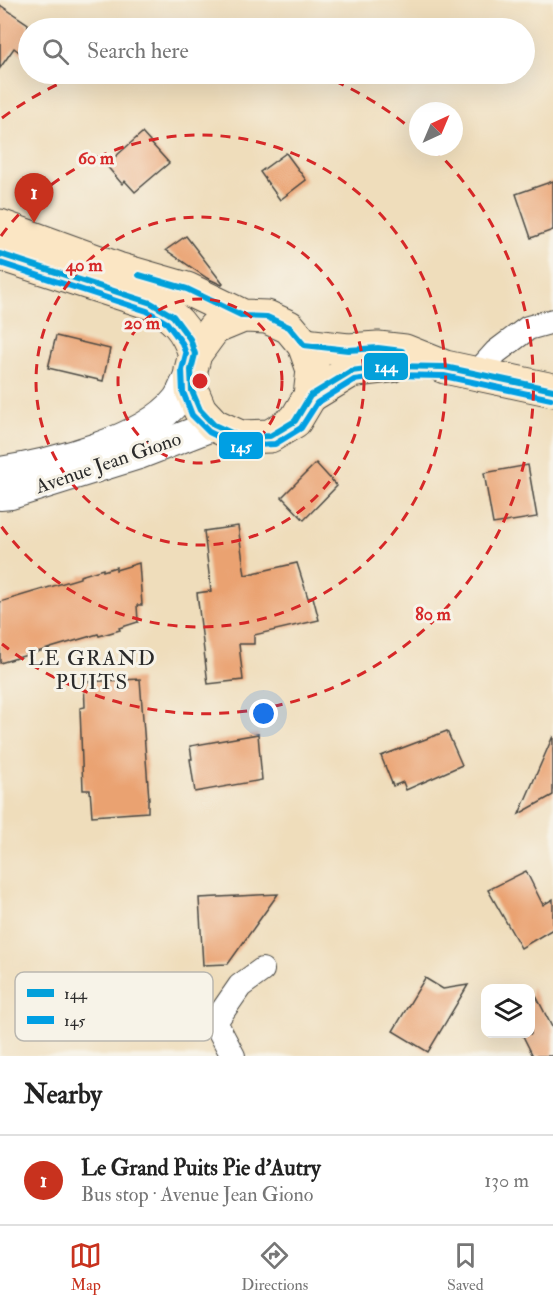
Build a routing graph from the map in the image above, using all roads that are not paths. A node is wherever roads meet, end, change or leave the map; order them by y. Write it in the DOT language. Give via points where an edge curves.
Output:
graph roads {
  1 [pos="0,226"];
  2 [pos="0,254"];
  3 [pos="243,316"];
  4 [pos="553,321"];
  5 [pos="304,345"];
  6 [pos="193,362"];
  7 [pos="461,370"];
  8 [pos="553,390"];
  9 [pos="310,396"];
  10 [pos="214,425"];
  11 [pos="0,472"];
  12 [pos="0,495"];
  13 [pos="262,970"];
  14 [pos="234,1056"];
  1 -- 3 [label="main road" via="117,269 187,289"];
  2 -- 6 [label="main road" via="151,303 173,316 190,339"];
  3 -- 5 [label="main road" via="267,317 288,327"];
  3 -- 6 [label="main road" via="214,328"];
  4 -- 7 [label="street" via="528,328 496,352"];
  5 -- 7 [label="main road" via="405,351"];
  5 -- 9 [label="main road" via="313,370"];
  6 -- 10 [label="main road" via="192,391 200,410"];
  6 -- 11 [label="street, Avenue Jean Giono" via="178,399 151,424 83,453"];
  7 -- 8 [label="main road"];
  7 -- 9 [label="main road" via="390,366 351,371"];
  9 -- 10 [label="main road" via="295,421 270,435 240,437"];
  10 -- 12 [label="street, Avenue Jean Giono" via="117,462"];
  13 -- 14 [label="street" via="240,986 215,1022"];
}
